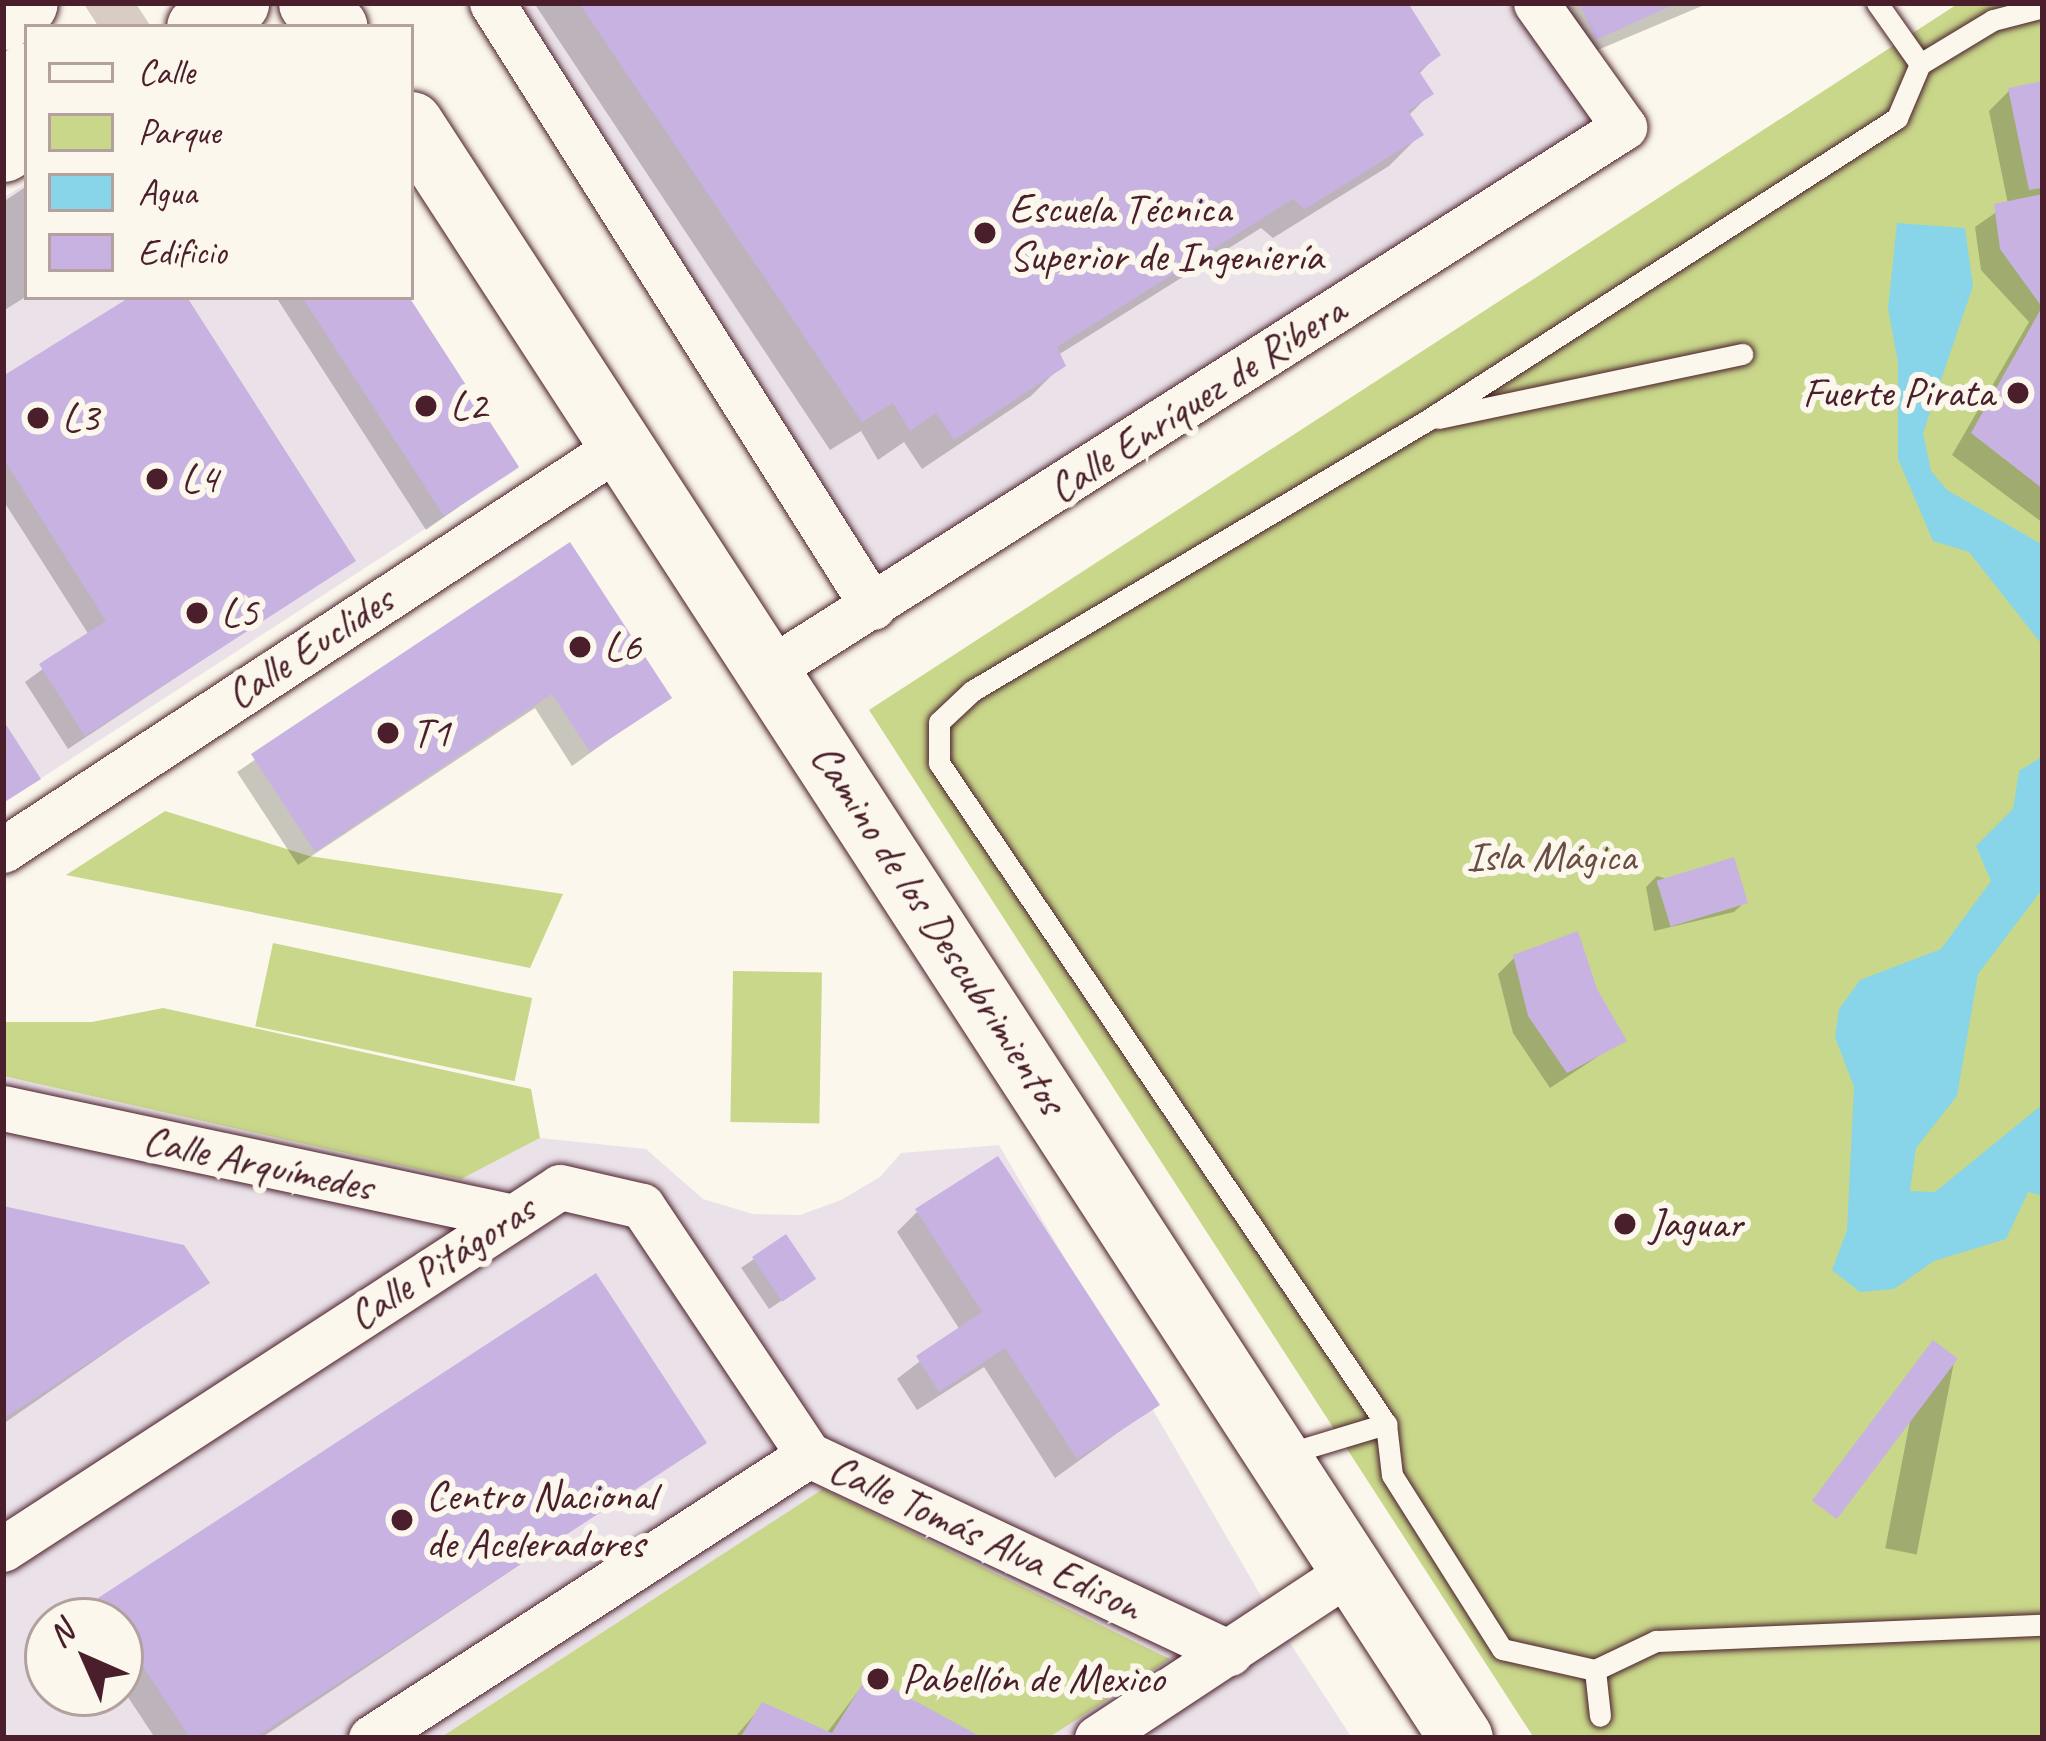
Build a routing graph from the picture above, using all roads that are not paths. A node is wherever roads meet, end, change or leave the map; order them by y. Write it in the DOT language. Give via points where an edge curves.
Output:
graph roads {
  1 [pos="26,3"];
  2 [pos="237,3"];
  3 [pos="310,3"];
  4 [pos="492,3"];
  5 [pos="1536,3"];
  6 [pos="1877,3"];
  7 [pos="2043,7"];
  8 [pos="3,18"];
  9 [pos="203,24"];
  10 [pos="333,24"];
  11 [pos="1920,64"];
  12 [pos="414,129"];
  13 [pos="1742,354"];
  14 [pos="1426,421"];
  15 [pos="618,447"];
  16 [pos="873,607"];
  17 [pos="769,670"];
  18 [pos="3,850"];
  19 [pos="3,1108"];
  20 [pos="513,1217"];
  21 [pos="1386,1424"];
  22 [pos="808,1455"];
  23 [pos="1280,1456"];
  24 [pos="3,1549"];
  25 [pos="1352,1569"];
  26 [pos="2043,1625"];
  27 [pos="1230,1653"];
  28 [pos="1595,1670"];
  29 [pos="1600,1716"];
  30 [pos="371,1738"];
  31 [pos="1097,1738"];
  32 [pos="1461,1738"];
  1 -- 8 [label="street"];
  2 -- 9 [label="street"];
  3 -- 10 [label="street"];
  4 -- 16 [label="street"];
  5 -- 16 [label="street, Calle Enríquez de Ribera" via="1624,127"];
  6 -- 11 [label="lane"];
  7 -- 11 [label="lane" via="1993,20"];
  11 -- 14 [label="lane" via="1897,118"];
  12 -- 15 [label="street, Camino de los Descubrimientos"];
  13 -- 14 [label="lane"];
  14 -- 21 [label="lane" via="972,691 939,722 939,763"];
  15 -- 17 [label="street, Camino de los Descubrimientos"];
  15 -- 18 [label="street, Calle Euclides"];
  16 -- 17 [label="street, Calle Enríquez de Ribera"];
  17 -- 23 [label="street, Camino de los Descubrimientos"];
  19 -- 20 [label="street, Calle Arquímedes"];
  20 -- 22 [label="street, Calle Pitágoras" via="560,1187 642,1206"];
  20 -- 24 [label="street, Calle Pitágoras"];
  21 -- 23 [label="lane"];
  21 -- 28 [label="lane" via="1392,1475 1502,1649"];
  22 -- 27 [label="street, Calle Tomás Alva Edison"];
  22 -- 30 [label="street, Calle Tomás Alva Edison"];
  23 -- 25 [label="street, Camino de los Descubrimientos"];
  25 -- 27 [label="street"];
  25 -- 32 [label="street, Camino de los Descubrimientos"];
  26 -- 28 [label="lane" via="1656,1641"];
  27 -- 31 [label="street"];
  28 -- 29 [label="lane"];
}
